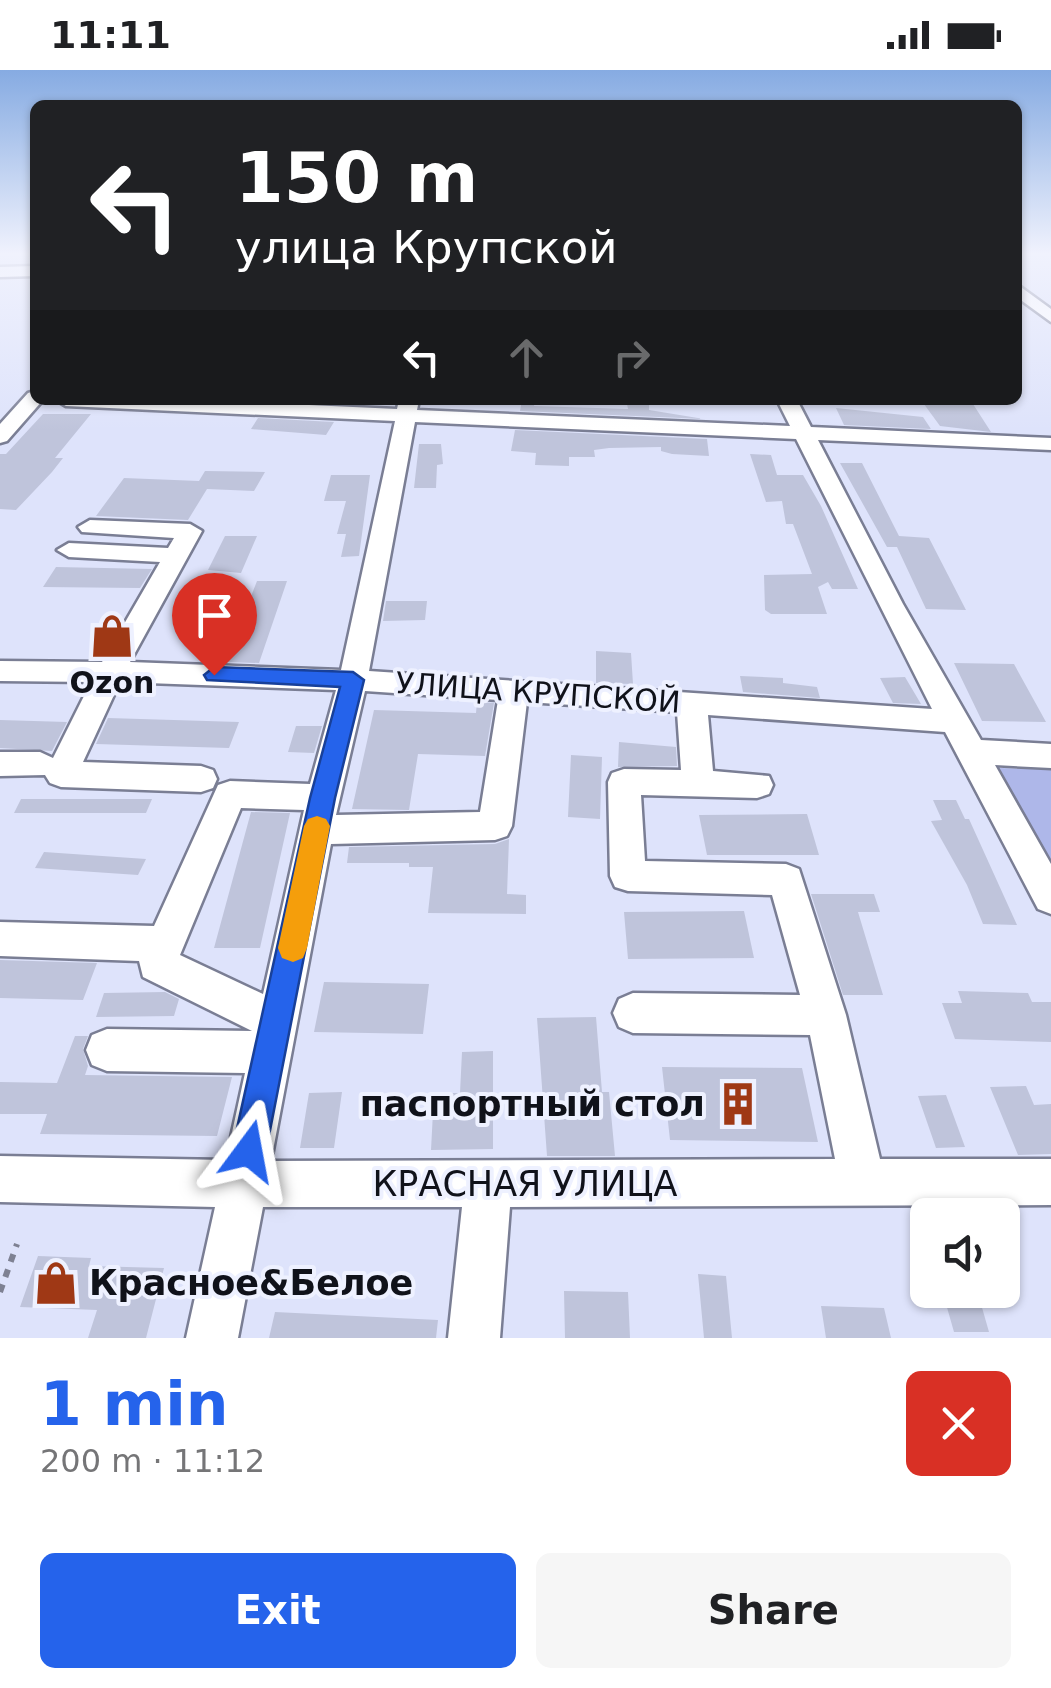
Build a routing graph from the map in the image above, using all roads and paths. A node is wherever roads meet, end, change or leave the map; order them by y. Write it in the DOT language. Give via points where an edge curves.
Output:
graph roads {
  1 [pos="30,397"];
  2 [pos="280,405"];
  3 [pos="790,405"];
  4 [pos="408,408"];
  5 [pos="804,434"];
  6 [pos="0,437"];
  7 [pos="1051,444"];
  8 [pos="90,527"];
  9 [pos="69,550"];
  10 [pos="178,556"];
  11 [pos="0,671"];
  12 [pos="110,671"];
  13 [pos="353,680"];
  14 [pos="514,691"];
  15 [pos="692,704"];
  16 [pos="956,722"];
  17 [pos="972,752"];
  18 [pos="1051,756"];
  19 [pos="0,764"];
  20 [pos="40,764"];
  21 [pos="201,779"];
  22 [pos="698,783"];
  23 [pos="758,785"];
  24 [pos="319,814"];
  25 [pos="1051,898"];
  26 [pos="0,938"];
  27 [pos="166,944"];
  28 [pos="633,1014"];
  29 [pos="826,1015"];
  30 [pos="275,1037"];
  31 [pos="107,1050"];
  32 [pos="0,1178"];
  33 [pos="1051,1182"];
  34 [pos="242,1184"];
  35 [pos="488,1184"];
  36 [pos="862,1185"];
  37 [pos="17,1244"];
  38 [pos="0,1292"];
  39 [pos="212,1338"];
  40 [pos="474,1338"];
  1 -- 6 [label="street"];
  2 -- 4 [label="street"];
  3 -- 5 [label="street"];
  4 -- 5 [label="street"];
  4 -- 13 [label="street"];
  5 -- 7 [label="street"];
  5 -- 16 [label="street"];
  8 -- 10 [label="street" via="190,531"];
  9 -- 10 [label="street"];
  10 -- 12 [label="street"];
  11 -- 12 [label="street, УЛИЦА КРУПСКОЙ"];
  12 -- 13 [label="street, УЛИЦА КРУПСКОЙ"];
  12 -- 21 [label="street" via="61,774"];
  13 -- 14 [label="street, УЛИЦА КРУПСКОЙ"];
  13 -- 24 [label="street"];
  14 -- 15 [label="street, УЛИЦА КРУПСКОЙ"];
  14 -- 24 [label="street" via="495,826"];
  15 -- 16 [label="street, УЛИЦА КРУПСКОЙ"];
  15 -- 22 [label="street"];
  16 -- 17 [label="street"];
  17 -- 18 [label="street"];
  17 -- 25 [label="street"];
  19 -- 20 [label="street"];
  22 -- 23 [label="street"];
  22 -- 29 [label="street" via="624,782 628,876 786,880"];
  24 -- 27 [label="street" via="230,794"];
  24 -- 30 [label="street"];
  26 -- 27 [label="street"];
  27 -- 30 [label="street" via="157,964"];
  28 -- 29 [label="street"];
  29 -- 36 [label="street"];
  30 -- 31 [label="street"];
  30 -- 34 [label="street"];
  32 -- 34 [label="street, КРАСНАЯ УЛИЦА"];
  33 -- 36 [label="street, КРАСНАЯ УЛИЦА"];
  34 -- 35 [label="street, КРАСНАЯ УЛИЦА"];
  34 -- 39 [label="street"];
  35 -- 36 [label="street, КРАСНАЯ УЛИЦА"];
  35 -- 40 [label="street"];
  37 -- 38 [label="path"];
}
